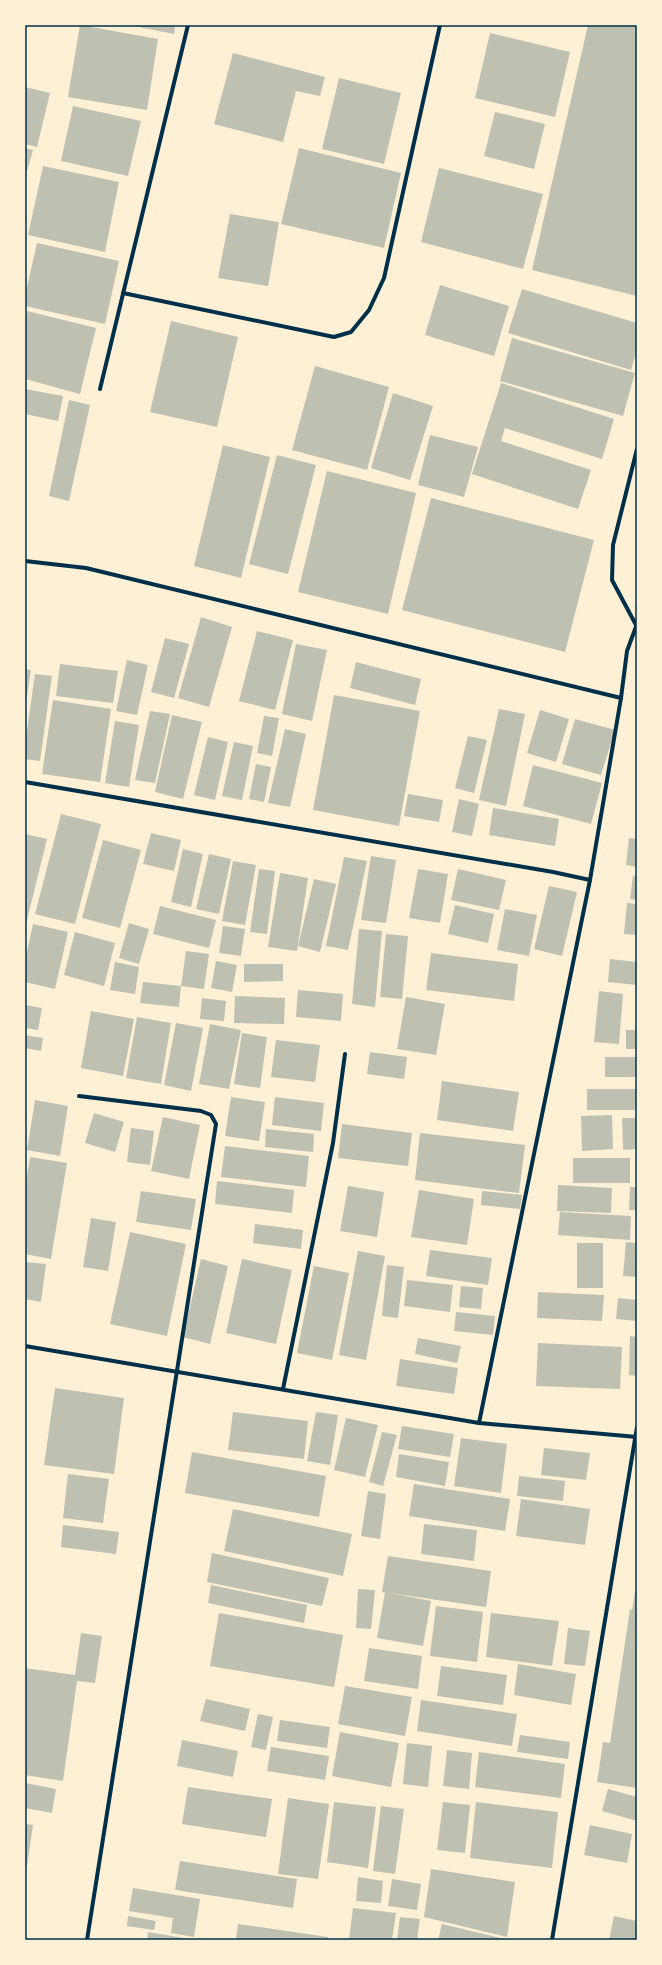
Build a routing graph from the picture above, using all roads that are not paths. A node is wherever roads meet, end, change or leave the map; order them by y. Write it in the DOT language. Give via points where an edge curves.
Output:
graph roads {
  1 [pos="188,25"];
  2 [pos="440,25"];
  3 [pos="123,294"];
  4 [pos="100,389"];
  5 [pos="637,449"];
  6 [pos="25,561"];
  7 [pos="636,625"];
  8 [pos="621,698"];
  9 [pos="25,782"];
  10 [pos="590,880"];
  11 [pos="345,1054"];
  12 [pos="79,1096"];
  13 [pos="25,1346"];
  14 [pos="177,1372"];
  15 [pos="283,1389"];
  16 [pos="479,1423"];
  17 [pos="637,1427"];
  18 [pos="636,1437"];
  19 [pos="87,1940"];
  20 [pos="552,1940"];
  1 -- 3 [label="street"];
  2 -- 3 [label="street" via="384,278 369,310 351,332 334,337"];
  3 -- 4 [label="street"];
  5 -- 7 [label="street" via="613,545 612,580"];
  6 -- 8 [label="street" via="86,568"];
  7 -- 8 [label="street" via="627,651"];
  8 -- 10 [label="street"];
  9 -- 10 [label="street"];
  10 -- 16 [label="street"];
  11 -- 15 [label="street" via="333,1143"];
  12 -- 14 [label="street" via="201,1111 211,1115 216,1124"];
  13 -- 14 [label="street"];
  14 -- 15 [label="street"];
  14 -- 19 [label="street"];
  15 -- 16 [label="street"];
  16 -- 18 [label="street"];
  17 -- 18 [label="street"];
  18 -- 20 [label="street"];
}
